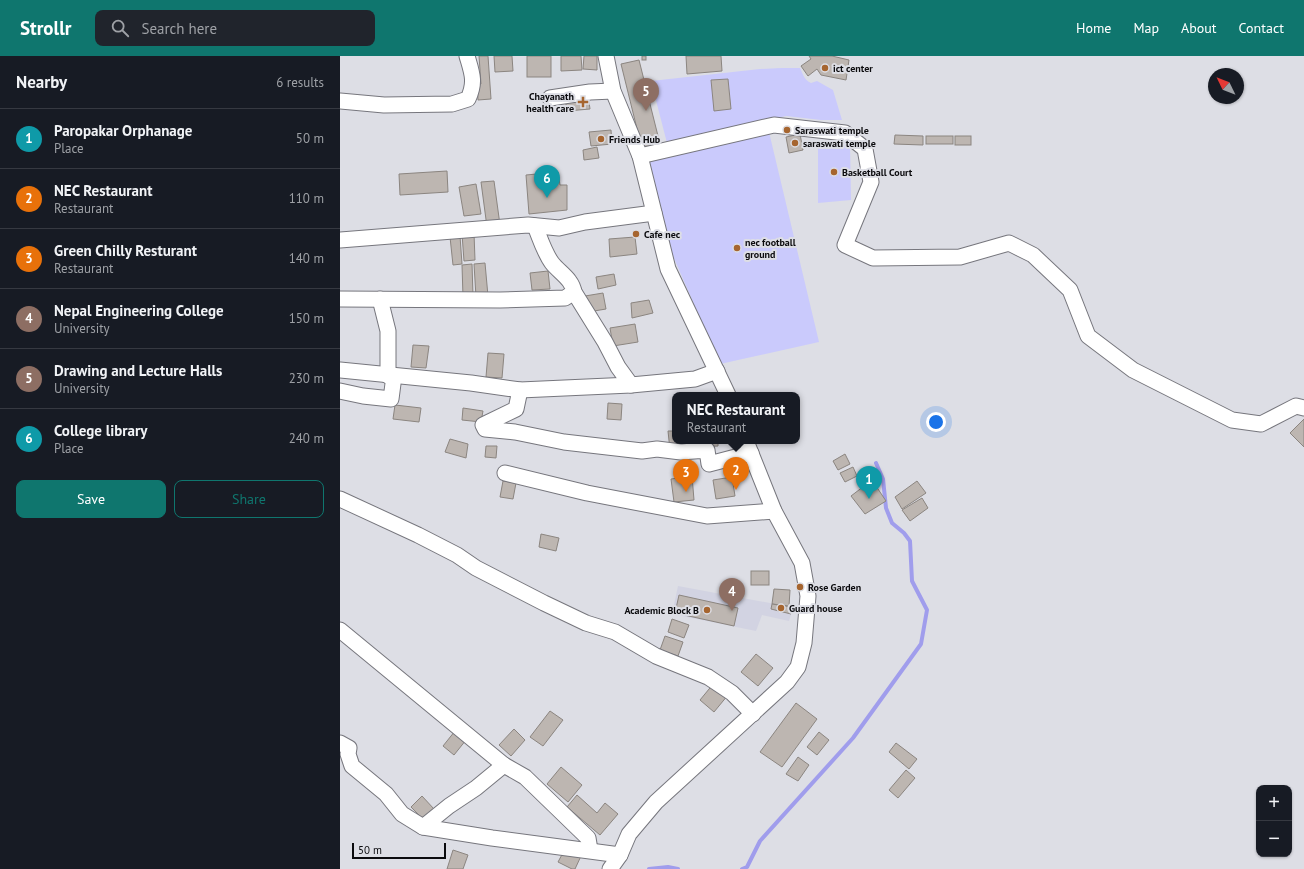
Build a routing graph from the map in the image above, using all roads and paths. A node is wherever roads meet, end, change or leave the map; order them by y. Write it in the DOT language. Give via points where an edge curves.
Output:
graph roads {
  1 [pos="467,56"];
  2 [pos="606,56"];
  3 [pos="613,91"];
  4 [pos="550,98"];
  5 [pos="340,100"];
  6 [pos="640,156"];
  7 [pos="654,212"];
  8 [pos="535,226"];
  9 [pos="340,240"];
  10 [pos="574,292"];
  11 [pos="340,299"];
  12 [pos="380,299"];
  13 [pos="340,370"];
  14 [pos="717,371"];
  15 [pos="391,376"];
  16 [pos="631,385"];
  17 [pos="520,390"];
  18 [pos="340,391"];
  19 [pos="727,392"];
  20 [pos="1304,408"];
  21 [pos="748,447"];
  22 [pos="505,473"];
  23 [pos="340,499"];
  24 [pos="774,511"];
  25 [pos="340,630"];
  26 [pos="753,714"];
  27 [pos="340,742"];
  28 [pos="504,765"];
  29 [pos="423,827"];
  30 [pos="590,850"];
  31 [pos="620,855"];
  32 [pos="610,869"];
  1 -- 5 [label="street" via="473,77 468,99 452,104 384,105"];
  2 -- 3 [label="street"];
  3 -- 4 [label="street"];
  3 -- 6 [label="street"];
  6 -- 7 [label="street"];
  6 -- 20 [label="street" via="774,125 845,132 865,148 871,182 845,245 873,258 960,257 1009,243 1033,255 1070,290 1088,336 1133,370 1232,420 1261,424 1296,406"];
  7 -- 8 [label="street" via="559,228"];
  7 -- 14 [label="street" via="668,269"];
  8 -- 9 [label="street"];
  8 -- 10 [label="street" via="552,262 573,285"];
  10 -- 12 [label="street" via="565,298 534,300"];
  10 -- 16 [label="street" via="618,368"];
  11 -- 12 [label="street"];
  12 -- 15 [label="street" via="388,331"];
  13 -- 15 [label="street"];
  14 -- 16 [label="street" via="695,379"];
  14 -- 19 [label="street"];
  15 -- 17 [label="street"];
  15 -- 18 [label="street" via="391,399"];
  16 -- 17 [label="street"];
  17 -- 21 [label="street" via="516,409 483,425 485,429 642,451 707,450 709,464"];
  21 -- 24 [label="street"];
  22 -- 24 [label="street" via="587,493 707,516"];
  23 -- 26 [label="street" via="418,535 544,603 586,623 615,632 656,656 708,677 732,693"];
  24 -- 26 [label="street" via="802,562 808,596 804,643 798,667 787,682"];
  25 -- 28 [label="street"];
  26 -- 31 [label="street" via="656,802 629,834"];
  27 -- 29 [label="street" via="349,748 352,766 386,794 402,814"];
  28 -- 29 [label="street"];
  28 -- 30 [label="street" via="525,777 588,838"];
  29 -- 30 [label="street"];
  30 -- 31 [label="street"];
  31 -- 32 [label="street"];
}
